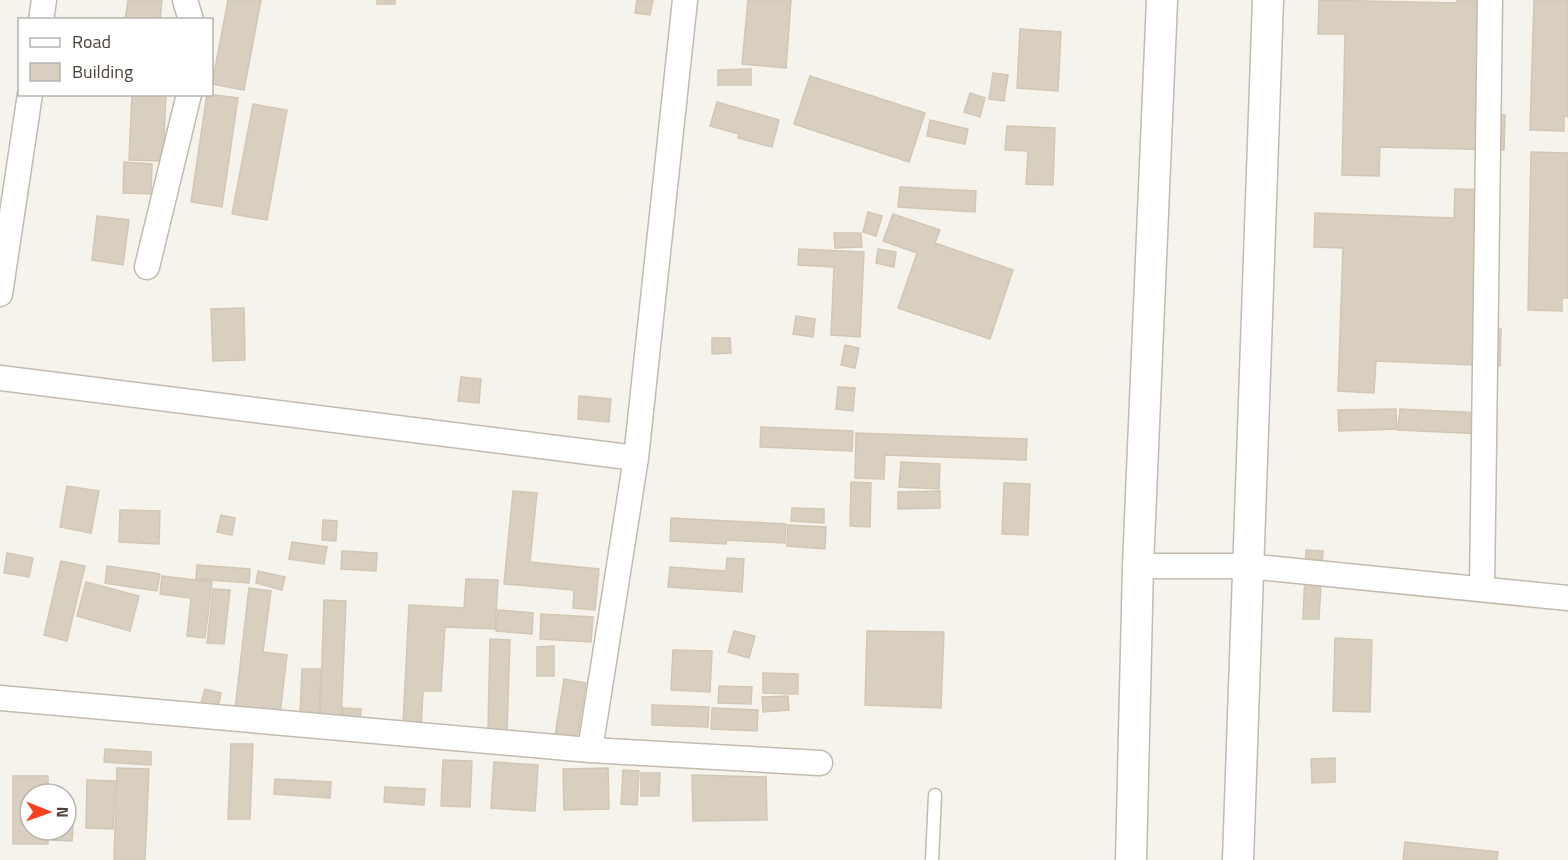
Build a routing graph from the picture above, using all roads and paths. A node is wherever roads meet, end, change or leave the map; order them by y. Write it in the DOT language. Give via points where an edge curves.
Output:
graph roads {
  1 [pos="44,0"];
  2 [pos="185,0"];
  3 [pos="686,0"];
  4 [pos="1162,0"];
  5 [pos="1268,0"];
  6 [pos="1490,0"];
  7 [pos="41,18"];
  8 [pos="190,18"];
  9 [pos="30,96"];
  10 [pos="189,96"];
  11 [pos="147,267"];
  12 [pos="0,294"];
  13 [pos="0,378"];
  14 [pos="636,458"];
  15 [pos="1138,566"];
  16 [pos="1247,566"];
  17 [pos="1482,588"];
  18 [pos="1568,598"];
  19 [pos="0,698"];
  20 [pos="590,750"];
  21 [pos="820,763"];
  22 [pos="935,795"];
  23 [pos="932,860"];
  24 [pos="1131,860"];
  25 [pos="1238,860"];
  1 -- 7 [label="street"];
  2 -- 8 [label="street"];
  3 -- 14 [label="street"];
  4 -- 15 [label="street"];
  5 -- 16 [label="street"];
  6 -- 17 [label="street"];
  9 -- 12 [label="street"];
  10 -- 11 [label="street"];
  13 -- 14 [label="street"];
  14 -- 20 [label="street"];
  15 -- 16 [label="street"];
  15 -- 24 [label="street"];
  16 -- 17 [label="street"];
  16 -- 25 [label="street"];
  17 -- 18 [label="street"];
  19 -- 20 [label="street"];
  20 -- 21 [label="street"];
  22 -- 23 [label="lane"];
}
